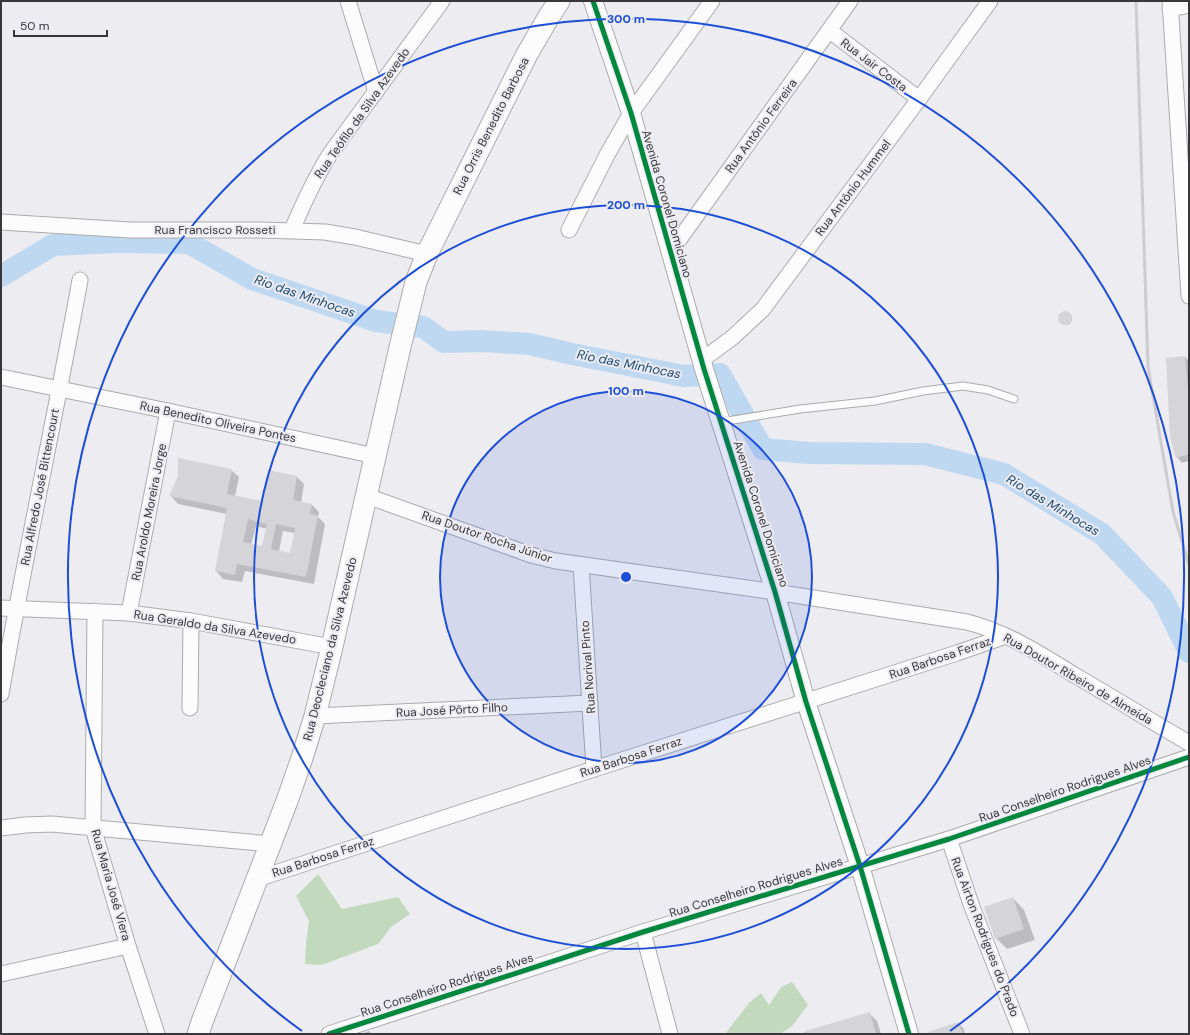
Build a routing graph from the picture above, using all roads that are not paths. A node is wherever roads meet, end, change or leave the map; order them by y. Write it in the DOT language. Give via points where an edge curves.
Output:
graph roads {
  1 [pos="348,1"];
  2 [pos="442,1"];
  3 [pos="559,1"];
  4 [pos="593,1"];
  5 [pos="712,1"];
  6 [pos="850,1"];
  7 [pos="990,1"];
  8 [pos="1170,5"];
  9 [pos="1189,5"];
  10 [pos="830,31"];
  11 [pos="376,92"];
  12 [pos="919,99"];
  13 [pos="631,113"];
  14 [pos="1184,144"];
  15 [pos="1,222"];
  16 [pos="292,230"];
  17 [pos="569,230"];
  18 [pos="671,251"];
  19 [pos="427,254"];
  20 [pos="80,280"];
  21 [pos="1189,296"];
  22 [pos="703,365"];
  23 [pos="1,377"];
  24 [pos="60,389"];
  25 [pos="1014,399"];
  26 [pos="168,411"];
  27 [pos="721,422"];
  28 [pos="375,456"];
  29 [pos="367,496"];
  30 [pos="581,565"];
  31 [pos="775,592"];
  32 [pos="8,608"];
  33 [pos="95,611"];
  34 [pos="129,613"];
  35 [pos="191,621"];
  36 [pos="1006,636"];
  37 [pos="332,647"];
  38 [pos="1,694"];
  39 [pos="806,702"];
  40 [pos="590,703"];
  41 [pos="190,708"];
  42 [pos="314,716"];
  43 [pos="1189,743"];
  44 [pos="1189,757"];
  45 [pos="594,769"];
  46 [pos="1,828"];
  47 [pos="93,828"];
  48 [pos="949,839"];
  49 [pos="271,844"];
  50 [pos="860,866"];
  51 [pos="257,879"];
  52 [pos="643,932"];
  53 [pos="128,946"];
  54 [pos="1,974"];
  55 [pos="157,1034"];
  56 [pos="198,1034"];
  57 [pos="328,1034"];
  58 [pos="670,1034"];
  59 [pos="909,1034"];
  60 [pos="1022,1034"];
  1 -- 11 [label="street"];
  2 -- 11 [label="street, Rua Teófilo da Silva Azevedo"];
  3 -- 19 [label="main road, Rua Orris Benedito Barbosa" via="526,56"];
  4 -- 13 [label="street, Avenida Coronel Domiciano"];
  5 -- 13 [label="street"];
  6 -- 10 [label="street, Rua Antônio Ferreira"];
  7 -- 12 [label="street, Rua Antônio Hummel"];
  8 -- 9 [label="street"];
  8 -- 14 [label="street"];
  10 -- 12 [label="street, Rua Jair Costa"];
  10 -- 18 [label="street, Rua Antônio Ferreira"];
  11 -- 16 [label="street, Rua Teófilo da Silva Azevedo" via="330,154 306,197"];
  12 -- 22 [label="street, Rua Antônio Hummel" via="763,309"];
  13 -- 17 [label="street"];
  13 -- 18 [label="street, Avenida Coronel Domiciano"];
  14 -- 21 [label="street"];
  15 -- 16 [label="street, Rua Francisco Rosseti" via="130,230"];
  16 -- 19 [label="street, Rua Francisco Rosseti" via="355,237"];
  18 -- 22 [label="street, Avenida Coronel Domiciano"];
  19 -- 28 [label="main road, Rua Deocleciano da Silva Azevedo" via="409,308"];
  20 -- 24 [label="street, Rua Alfredo José Bittencourt"];
  22 -- 27 [label="street, Avenida Coronel Domiciano"];
  23 -- 24 [label="street, Rua Benedito Oliveira Pontes"];
  24 -- 26 [label="street, Rua Benedito Oliveira Pontes"];
  24 -- 32 [label="street, Rua Alfredo José Bittencourt"];
  25 -- 27 [label="lane" via="988,390 963,386"];
  26 -- 28 [label="street, Rua Benedito Oliveira Pontes"];
  26 -- 34 [label="street, Rua Aroldo Moreira Jorge"];
  27 -- 31 [label="street, Avenida Coronel Domiciano"];
  28 -- 29 [label="main road, Rua Deocleciano da Silva Azevedo"];
  29 -- 30 [label="street, Rua Doutor Rocha Júnior" via="531,555"];
  29 -- 37 [label="main road, Rua Deocleciano da Silva Azevedo"];
  30 -- 31 [label="street, Rua Doutor Rocha Júnior"];
  30 -- 40 [label="street, Rua Norival Pinto"];
  31 -- 36 [label="street, Rua Doutor Ribeiro de Almeida" via="968,622"];
  31 -- 39 [label="street, Avenida Coronel Domiciano"];
  32 -- 33 [label="street, Rua Geraldo da Silva Azevedo"];
  32 -- 38 [label="street, Rua Alfredo José Bittencourt"];
  33 -- 34 [label="street, Rua Geraldo da Silva Azevedo"];
  33 -- 47 [label="street, Rua Maria José Viera"];
  34 -- 35 [label="street, Rua Geraldo da Silva Azevedo"];
  35 -- 37 [label="street, Rua Geraldo da Silva Azevedo"];
  35 -- 41 [label="street"];
  36 -- 39 [label="street, Rua Barbosa Ferraz"];
  36 -- 43 [label="street, Rua Doutor Ribeiro de Almeida"];
  37 -- 42 [label="main road, Rua Deocleciano da Silva Azevedo"];
  39 -- 45 [label="street, Rua Barbosa Ferraz"];
  39 -- 50 [label="street, Avenida Coronel Domiciano"];
  40 -- 42 [label="street, Rua José Pôrto Filho"];
  40 -- 45 [label="street, Rua Norival Pinto"];
  42 -- 49 [label="main road, Rua Deocleciano da Silva Azevedo"];
  44 -- 48 [label="street, Rua Conselheiro Rodrigues Alves"];
  45 -- 51 [label="street, Rua Barbosa Ferraz"];
  46 -- 47 [label="street" via="52,824"];
  47 -- 49 [label="street"];
  47 -- 53 [label="street, Rua Maria José Viera"];
  48 -- 50 [label="street, Rua Conselheiro Rodrigues Alves"];
  48 -- 60 [label="street, Rua Airton Rodrigues do Prado" via="972,907"];
  49 -- 51 [label="main road, Rua Deocleciano da Silva Azevedo"];
  50 -- 52 [label="street, Rua Conselheiro Rodrigues Alves"];
  50 -- 59 [label="street, Avenida Coronel Domiciano"];
  51 -- 56 [label="main road, Rua Deocleciano da Silva Azevedo"];
  52 -- 57 [label="street, Rua Conselheiro Rodrigues Alves"];
  52 -- 58 [label="street"];
  53 -- 54 [label="street"];
  53 -- 55 [label="street, Rua Maria José Viera"];
}
